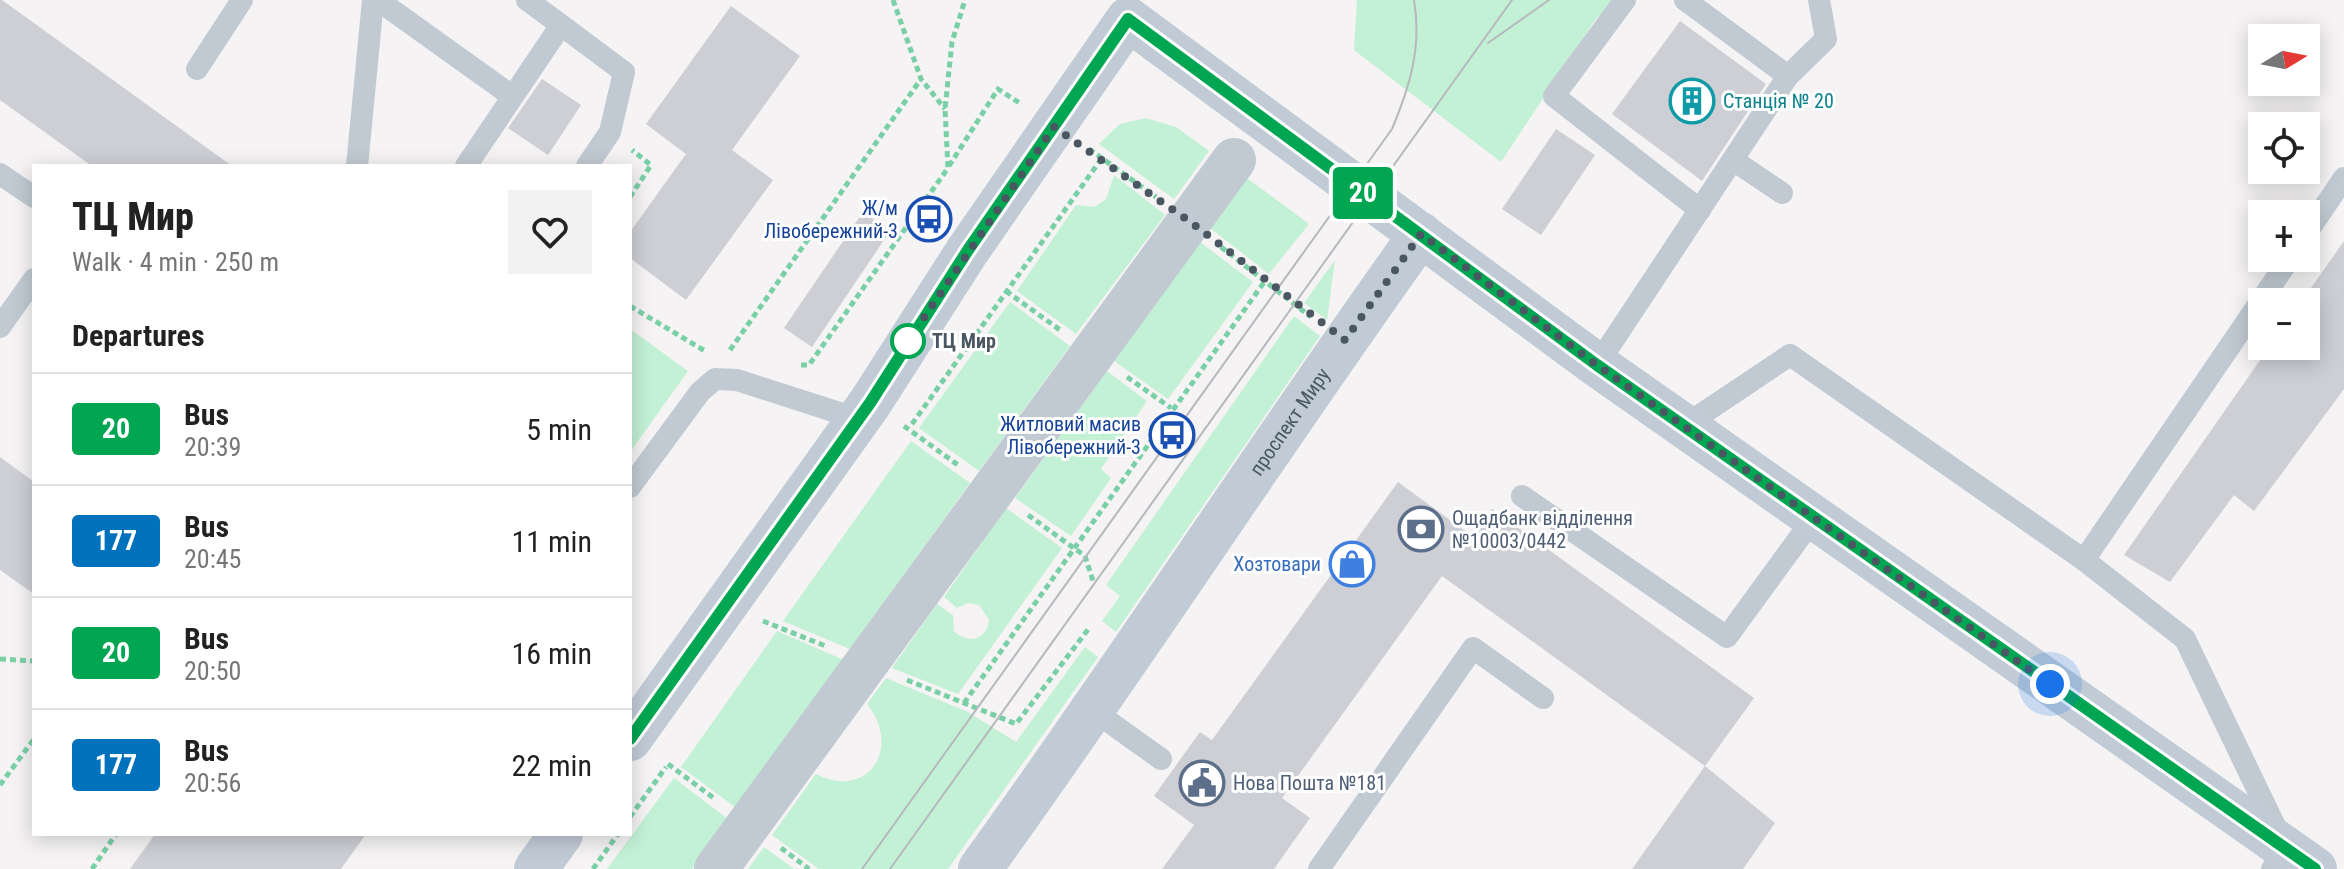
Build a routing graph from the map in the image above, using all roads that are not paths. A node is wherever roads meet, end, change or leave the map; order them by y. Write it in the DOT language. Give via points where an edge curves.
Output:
graph roads {
  1 [pos="242,0"];
  2 [pos="375,0"];
  3 [pos="527,0"];
  4 [pos="1625,0"];
  5 [pos="1685,0"];
  6 [pos="1819,0"];
  7 [pos="1126,10"];
  8 [pos="561,25"];
  9 [pos="197,69"];
  10 [pos="1788,76"];
  11 [pos="512,96"];
  12 [pos="1234,160"];
  13 [pos="1733,160"];
  14 [pos="357,164"];
  15 [pos="467,164"];
  16 [pos="588,164"];
  17 [pos="0,174"];
  18 [pos="2344,178"];
  19 [pos="1782,193"];
  20 [pos="32,196"];
  21 [pos="1700,210"];
  22 [pos="2320,213"];
  23 [pos="1421,234"];
  24 [pos="2280,272"];
  25 [pos="32,282"];
  26 [pos="0,327"];
  27 [pos="1597,365"];
  28 [pos="858,419"];
  29 [pos="1684,426"];
  30 [pos="632,484"];
  31 [pos="1522,496"];
  32 [pos="1813,519"];
  33 [pos="2084,560"];
  34 [pos="1543,698"];
  35 [pos="1094,711"];
  36 [pos="632,736"];
  37 [pos="1161,759"];
  38 [pos="560,836"];
  39 [pos="2291,862"];
  40 [pos="536,869"];
  41 [pos="716,869"];
  42 [pos="980,869"];
  43 [pos="1319,869"];
  1 -- 9 [label="lane"];
  2 -- 11 [label="lane"];
  2 -- 14 [label="lane"];
  3 -- 8 [label="lane"];
  4 -- 21 [label="lane" via="1554,96"];
  5 -- 10 [label="lane"];
  6 -- 10 [label="lane" via="1826,39"];
  7 -- 23 [label="street"];
  7 -- 28 [label="street"];
  8 -- 11 [label="lane"];
  8 -- 16 [label="lane" via="624,72 610,132"];
  10 -- 13 [label="lane"];
  11 -- 15 [label="lane"];
  12 -- 41 [label="street"];
  13 -- 19 [label="lane"];
  13 -- 21 [label="lane"];
  17 -- 20 [label="lane"];
  18 -- 22 [label="lane"];
  21 -- 27 [label="lane"];
  23 -- 27 [label="street"];
  23 -- 35 [label="street, проспект Миру"];
  24 -- 33 [label="lane"];
  25 -- 26 [label="lane"];
  27 -- 29 [label="street"];
  28 -- 30 [label="lane" via="737,380 715,379"];
  28 -- 36 [label="street"];
  29 -- 32 [label="street"];
  29 -- 33 [label="lane" via="1790,355"];
  31 -- 32 [label="lane" via="1727,637"];
  32 -- 39 [label="street"];
  33 -- 39 [label="lane" via="2185,639"];
  34 -- 43 [label="lane" via="1473,648"];
  35 -- 37 [label="lane"];
  35 -- 42 [label="street, проспект Миру"];
  38 -- 40 [label="street"];
}
